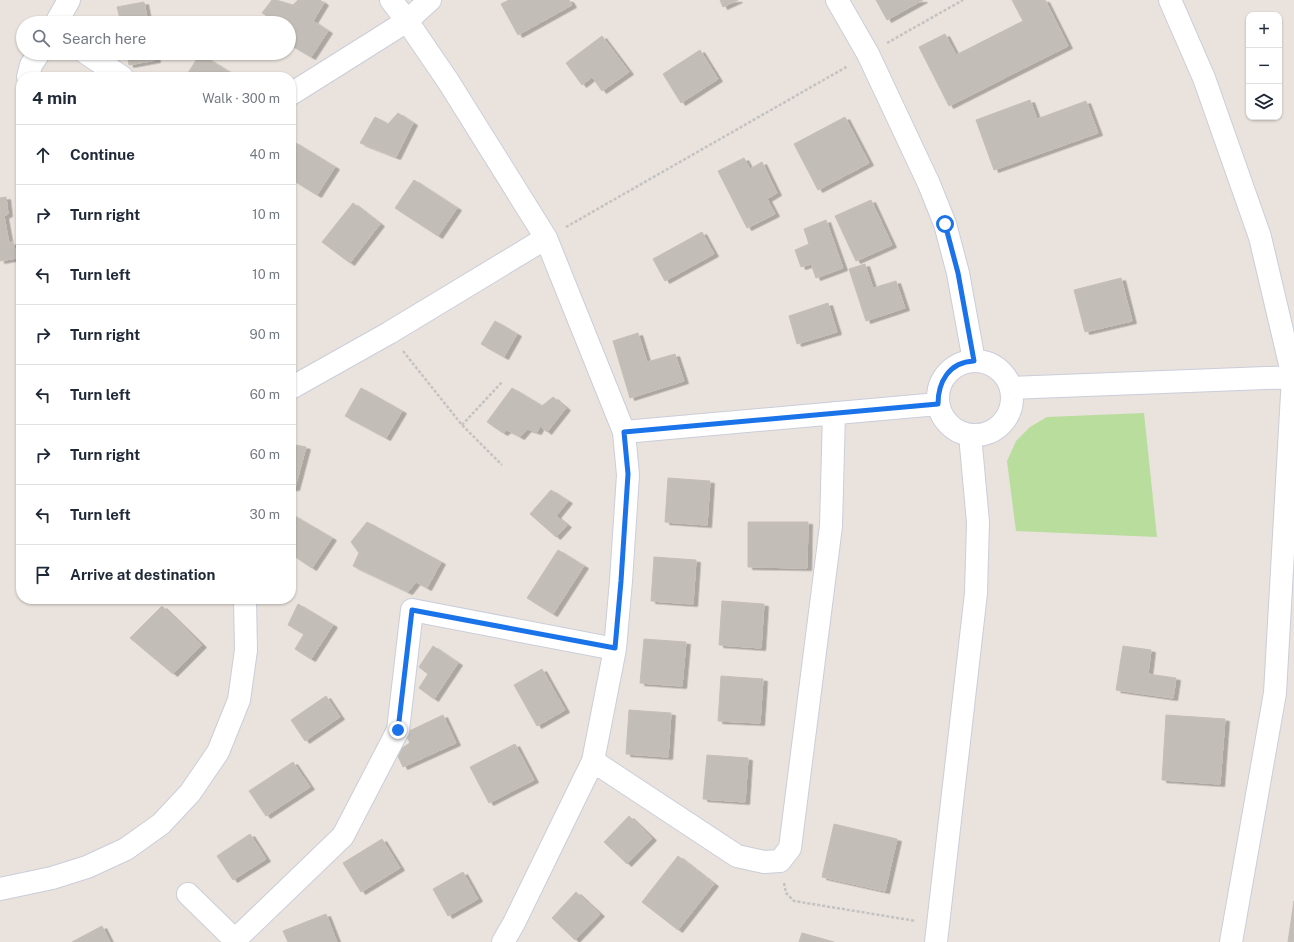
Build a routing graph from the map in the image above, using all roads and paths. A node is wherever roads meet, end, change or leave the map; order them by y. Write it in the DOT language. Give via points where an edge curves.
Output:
graph roads {
  1 [pos="69,0"];
  2 [pos="391,0"];
  3 [pos="430,0"];
  4 [pos="837,0"];
  5 [pos="963,0"];
  6 [pos="1170,0"];
  7 [pos="60,16"];
  8 [pos="407,21"];
  9 [pos="868,54"];
  10 [pos="35,60"];
  11 [pos="96,60"];
  12 [pos="30,72"];
  13 [pos="114,72"];
  14 [pos="296,91"];
  15 [pos="546,238"];
  16 [pos="389,333"];
  17 [pos="974,361"];
  18 [pos="1294,377"];
  19 [pos="502,382"];
  20 [pos="296,385"];
  21 [pos="1012,388"];
  22 [pos="938,404"];
  23 [pos="834,413"];
  24 [pos="462,425"];
  25 [pos="624,432"];
  26 [pos="970,435"];
  27 [pos="502,465"];
  28 [pos="245,604"];
  29 [pos="615,648"];
  30 [pos="593,761"];
  31 [pos="780,861"];
  32 [pos="0,889"];
  33 [pos="188,894"];
  34 [pos="937,934"];
  35 [pos="236,941"];
  36 [pos="503,942"];
  37 [pos="1231,942"];
  1 -- 7 [label="street"];
  2 -- 8 [label="street"];
  3 -- 8 [label="street"];
  4 -- 9 [label="street"];
  5 -- 9 [label="path"];
  6 -- 18 [label="street" via="1204,78 1260,237"];
  8 -- 14 [label="street"];
  8 -- 15 [label="street" via="448,81"];
  9 -- 15 [label="path"];
  9 -- 17 [label="street" via="945,224 958,273"];
  10 -- 12 [label="street"];
  11 -- 13 [label="street"];
  15 -- 16 [label="street"];
  15 -- 25 [label="street"];
  16 -- 20 [label="street"];
  16 -- 24 [label="path"];
  17 -- 21 [label="street" via="990,364 1000,370 1008,378"];
  17 -- 22 [label="street" via="957,365 948,372 938,393"];
  18 -- 21 [label="street"];
  18 -- 37 [label="street" via="1275,693"];
  19 -- 24 [label="path"];
  21 -- 26 [label="street" via="1013,401 1010,413 1003,423 994,431"];
  22 -- 23 [label="street"];
  22 -- 26 [label="street" via="942,416 949,425 958,432"];
  23 -- 25 [label="street"];
  23 -- 31 [label="street" via="831,526 790,848"];
  24 -- 27 [label="path"];
  25 -- 29 [label="street" via="628,474"];
  26 -- 34 [label="street" via="978,522 976,593"];
  28 -- 32 [label="street" via="246,650 239,700 218,752 190,793 161,824 126,849 52,878"];
  29 -- 30 [label="street"];
  29 -- 35 [label="street" via="412,610 398,730 343,836"];
  30 -- 31 [label="street" via="737,856 764,862"];
  30 -- 36 [label="street"];
  31 -- 34 [label="path" via="786,893 794,900"];
  33 -- 35 [label="street"];
}
